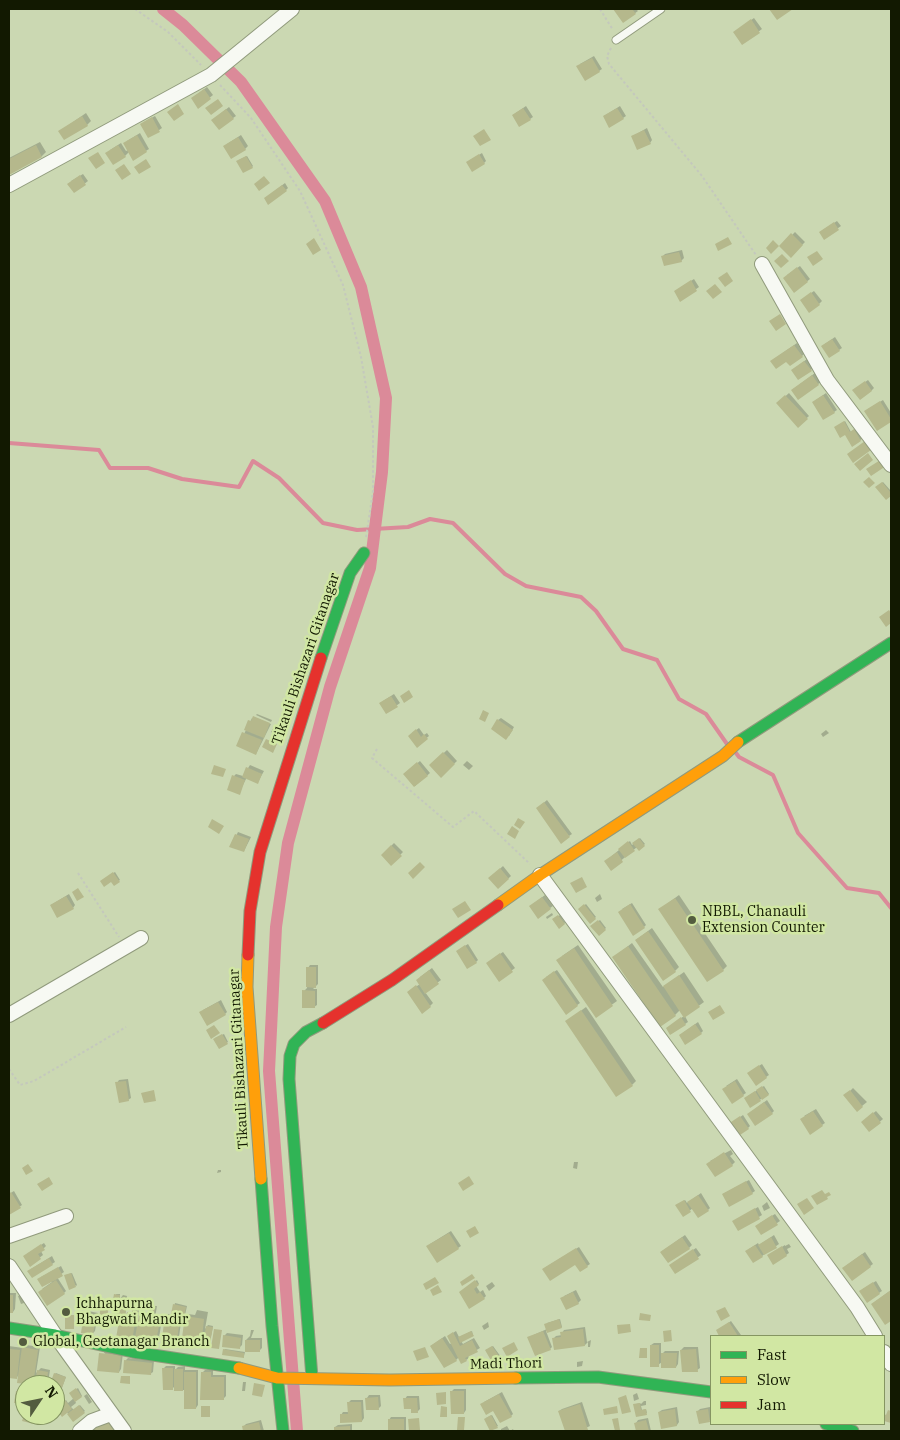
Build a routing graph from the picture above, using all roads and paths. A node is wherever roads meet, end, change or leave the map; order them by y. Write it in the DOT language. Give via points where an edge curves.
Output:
graph roads {
  1 [pos="135,9"];
  2 [pos="292,9"];
  3 [pos="600,9"];
  4 [pos="661,9"];
  5 [pos="616,40"];
  6 [pos="215,73"];
  7 [pos="9,185"];
  8 [pos="762,264"];
  9 [pos="891,465"];
  10 [pos="364,553"];
  11 [pos="891,643"];
  12 [pos="377,749"];
  13 [pos="78,873"];
  14 [pos="540,875"];
  15 [pos="141,938"];
  16 [pos="125,947"];
  17 [pos="9,1015"];
  18 [pos="126,1027"];
  19 [pos="9,1069"];
  20 [pos="66,1216"];
  21 [pos="9,1236"];
  22 [pos="9,1266"];
  23 [pos="9,1328"];
  24 [pos="55,1335"];
  25 [pos="874,1335"];
  26 [pos="278,1378"];
  27 [pos="307,1378"];
  28 [pos="710,1392"];
  29 [pos="111,1414"];
  30 [pos="830,1425"];
  31 [pos="80,1431"];
  32 [pos="124,1431"];
  33 [pos="283,1431"];
  34 [pos="853,1431"];
  1 -- 6 [label="path" via="168,32"];
  2 -- 6 [label="street"];
  3 -- 5 [label="path"];
  4 -- 5 [label="lane"];
  5 -- 8 [label="path" via="607,56 609,64 702,176"];
  6 -- 7 [label="street"];
  6 -- 10 [label="path" via="251,118 300,191 343,285 373,427 373,491"];
  8 -- 9 [label="street" via="827,380"];
  10 -- 26 [label="street, Tikauli Bishazari Gitanagar" via="350,573 306,702 260,852 250,911 247,987"];
  11 -- 14 [label="street"];
  12 -- 14 [label="path" via="372,758 453,827 474,811"];
  13 -- 16 [label="path"];
  14 -- 25 [label="street" via="851,1298"];
  14 -- 27 [label="street" via="392,980 306,1032 294,1044 288,1079"];
  15 -- 16 [label="street"];
  16 -- 17 [label="street"];
  18 -- 19 [label="path" via="34,1081 20,1085"];
  20 -- 21 [label="street"];
  22 -- 24 [label="street"];
  23 -- 24 [label="street, Madi Thori"];
  24 -- 26 [label="street, Madi Thori"];
  24 -- 29 [label="street"];
  26 -- 27 [label="street, Madi Thori"];
  26 -- 33 [label="street, Tikauli Bishazari Gitanagar"];
  27 -- 28 [label="street, Madi Thori" via="598,1377"];
  29 -- 31 [label="street"];
  29 -- 32 [label="street"];
  30 -- 34 [label="street"];
}
